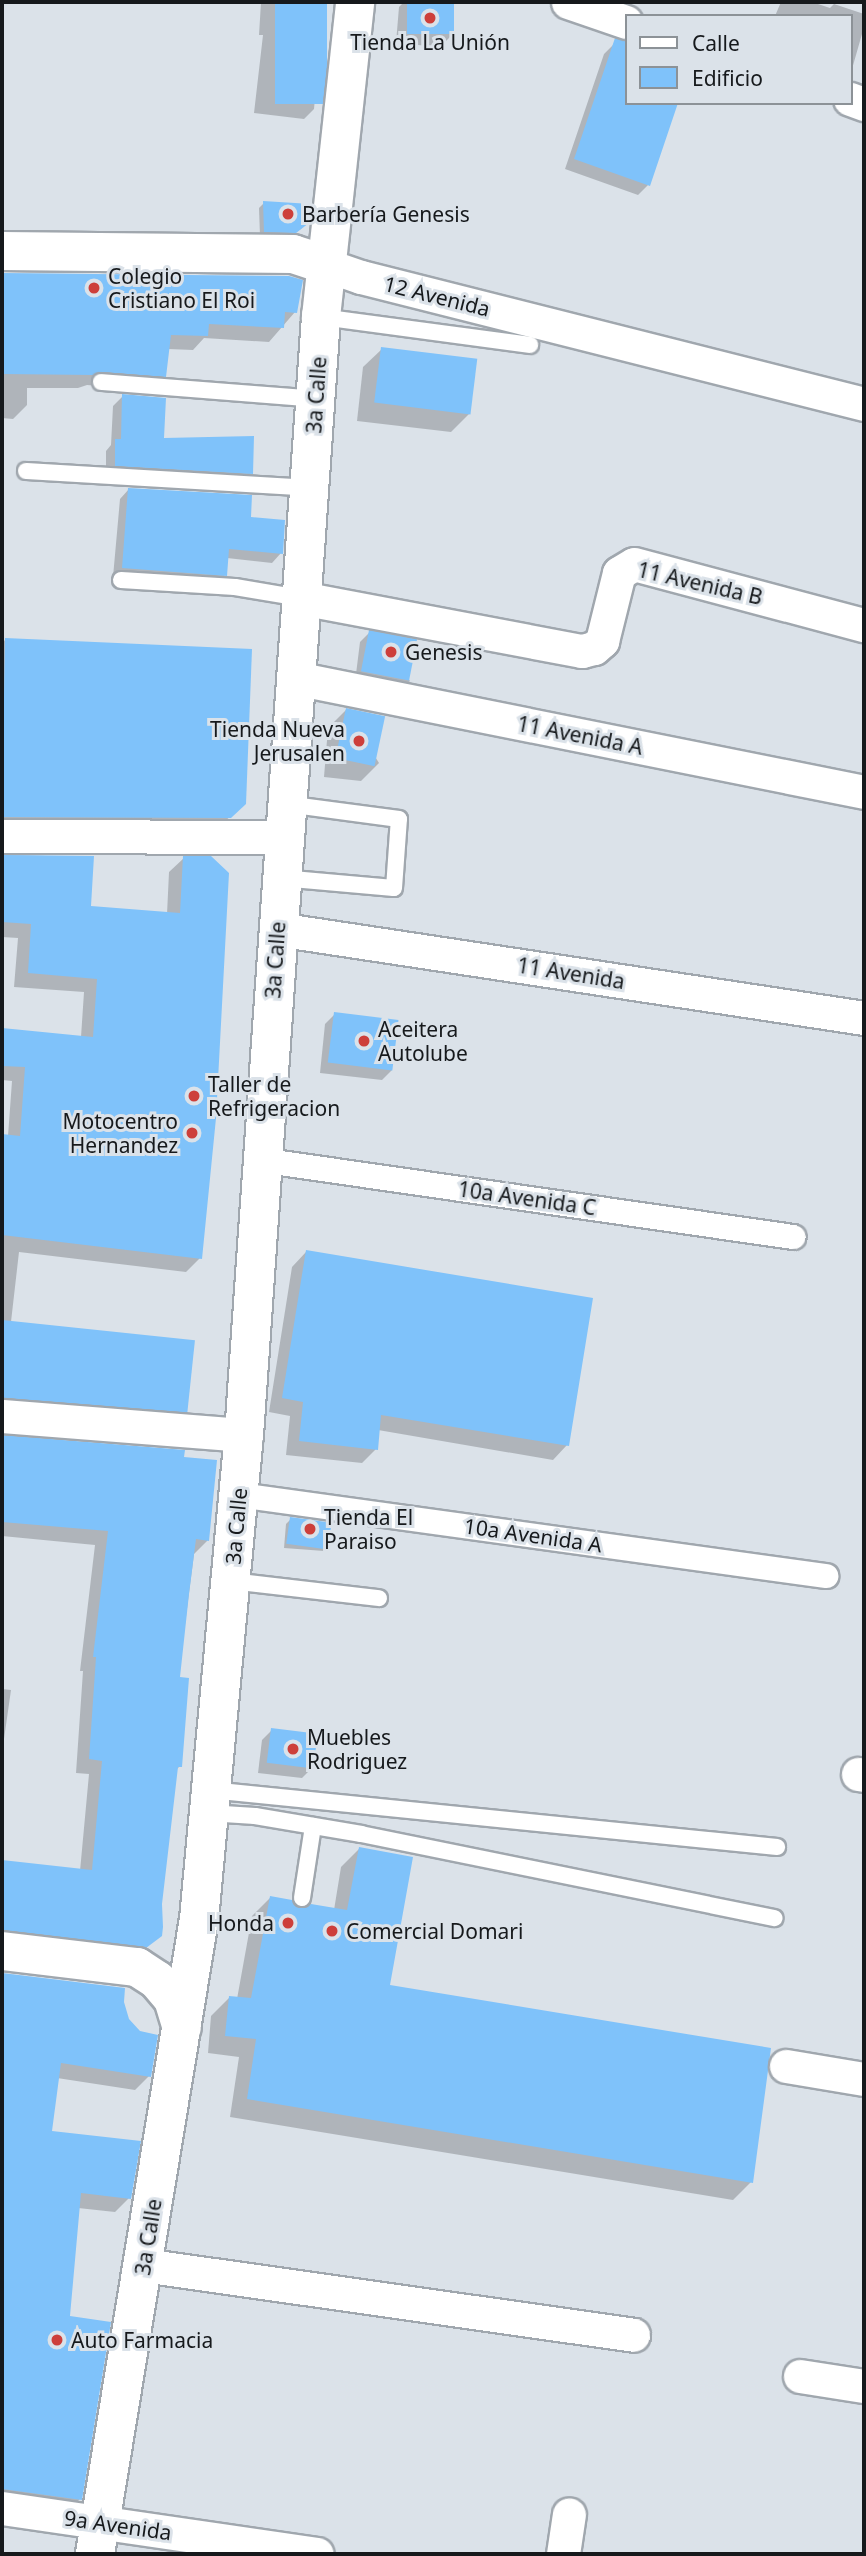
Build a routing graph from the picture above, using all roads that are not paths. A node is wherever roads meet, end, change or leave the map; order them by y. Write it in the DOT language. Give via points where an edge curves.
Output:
graph roads {
  1 [pos="355,2"];
  2 [pos="568,2"];
  3 [pos="624,21"];
  4 [pos="2,251"];
  5 [pos="326,265"];
  6 [pos="321,317"];
  7 [pos="530,345"];
  8 [pos="100,382"];
  9 [pos="316,399"];
  10 [pos="864,404"];
  11 [pos="26,471"];
  12 [pos="310,488"];
  13 [pos="121,580"];
  14 [pos="301,598"];
  15 [pos="864,625"];
  16 [pos="295,678"];
  17 [pos="864,792"];
  18 [pos="285,820"];
  19 [pos="2,836"];
  20 [pos="281,878"];
  21 [pos="277,929"];
  22 [pos="864,1018"];
  23 [pos="260,1160"];
  24 [pos="793,1237"];
  25 [pos="2,1416"];
  26 [pos="244,1435"];
  27 [pos="239,1495"];
  28 [pos="826,1576"];
  29 [pos="231,1581"];
  30 [pos="379,1598"];
  31 [pos="209,1801"];
  32 [pos="313,1826"];
  33 [pos="777,1847"];
  34 [pos="302,1898"];
  35 [pos="775,1918"];
  36 [pos="199,1919"];
  37 [pos="2,1951"];
  38 [pos="137,1967"];
  39 [pos="183,2028"];
  40 [pos="786,2066"];
  41 [pos="864,2079"];
  42 [pos="143,2265"];
  43 [pos="633,2335"];
  44 [pos="800,2376"];
  45 [pos="864,2386"];
  46 [pos="2,2508"];
  47 [pos="569,2514"];
  48 [pos="98,2539"];
  49 [pos="317,2554"];
  50 [pos="563,2554"];
  1 -- 5 [label="main road, 3a Calle"];
  2 -- 3 [label="street"];
  4 -- 5 [label="main road, 12 Avenida" via="293,254"];
  5 -- 6 [label="main road, 3a Calle"];
  5 -- 10 [label="street, 12 Avenida"];
  6 -- 7 [label="lane"];
  6 -- 9 [label="main road, 3a Calle"];
  8 -- 9 [label="lane"];
  9 -- 12 [label="main road, 3a Calle"];
  11 -- 12 [label="lane"];
  12 -- 14 [label="main road, 3a Calle"];
  13 -- 14 [label="lane" via="235,587"];
  14 -- 15 [label="street, 11 Avenida B" via="582,651 602,641 620,573 634,564"];
  14 -- 16 [label="main road, 3a Calle"];
  16 -- 17 [label="street, 11 Avenida A"];
  16 -- 18 [label="main road, 3a Calle"];
  18 -- 19 [label="street"];
  18 -- 20 [label="main road, 3a Calle"];
  18 -- 20 [label="lane" via="399,819 394,887"];
  20 -- 21 [label="main road, 3a Calle"];
  21 -- 22 [label="street, 11 Avenida"];
  21 -- 23 [label="main road, 3a Calle"];
  23 -- 24 [label="street, 10a Avenida C"];
  23 -- 26 [label="main road, 3a Calle"];
  25 -- 26 [label="street"];
  26 -- 27 [label="main road, 3a Calle"];
  27 -- 28 [label="street, 10a Avenida A"];
  27 -- 29 [label="main road, 3a Calle"];
  29 -- 30 [label="lane"];
  29 -- 31 [label="main road, 3a Calle"];
  31 -- 32 [label="lane"];
  31 -- 33 [label="lane"];
  31 -- 36 [label="main road, 3a Calle"];
  32 -- 34 [label="lane"];
  32 -- 35 [label="lane"];
  36 -- 38 [label="main road" via="162,1958"];
  36 -- 39 [label="main road, 3a Calle"];
  37 -- 38 [label="main road"];
  38 -- 39 [label="main road" via="157,1980 173,1999"];
  39 -- 42 [label="main road, 3a Calle"];
  40 -- 41 [label="street"];
  42 -- 43 [label="street"];
  42 -- 48 [label="main road, 3a Calle"];
  44 -- 45 [label="street"];
  46 -- 48 [label="street, 9a Avenida"];
  47 -- 50 [label="street"];
  48 -- 49 [label="street, 9a Avenida"];
}
